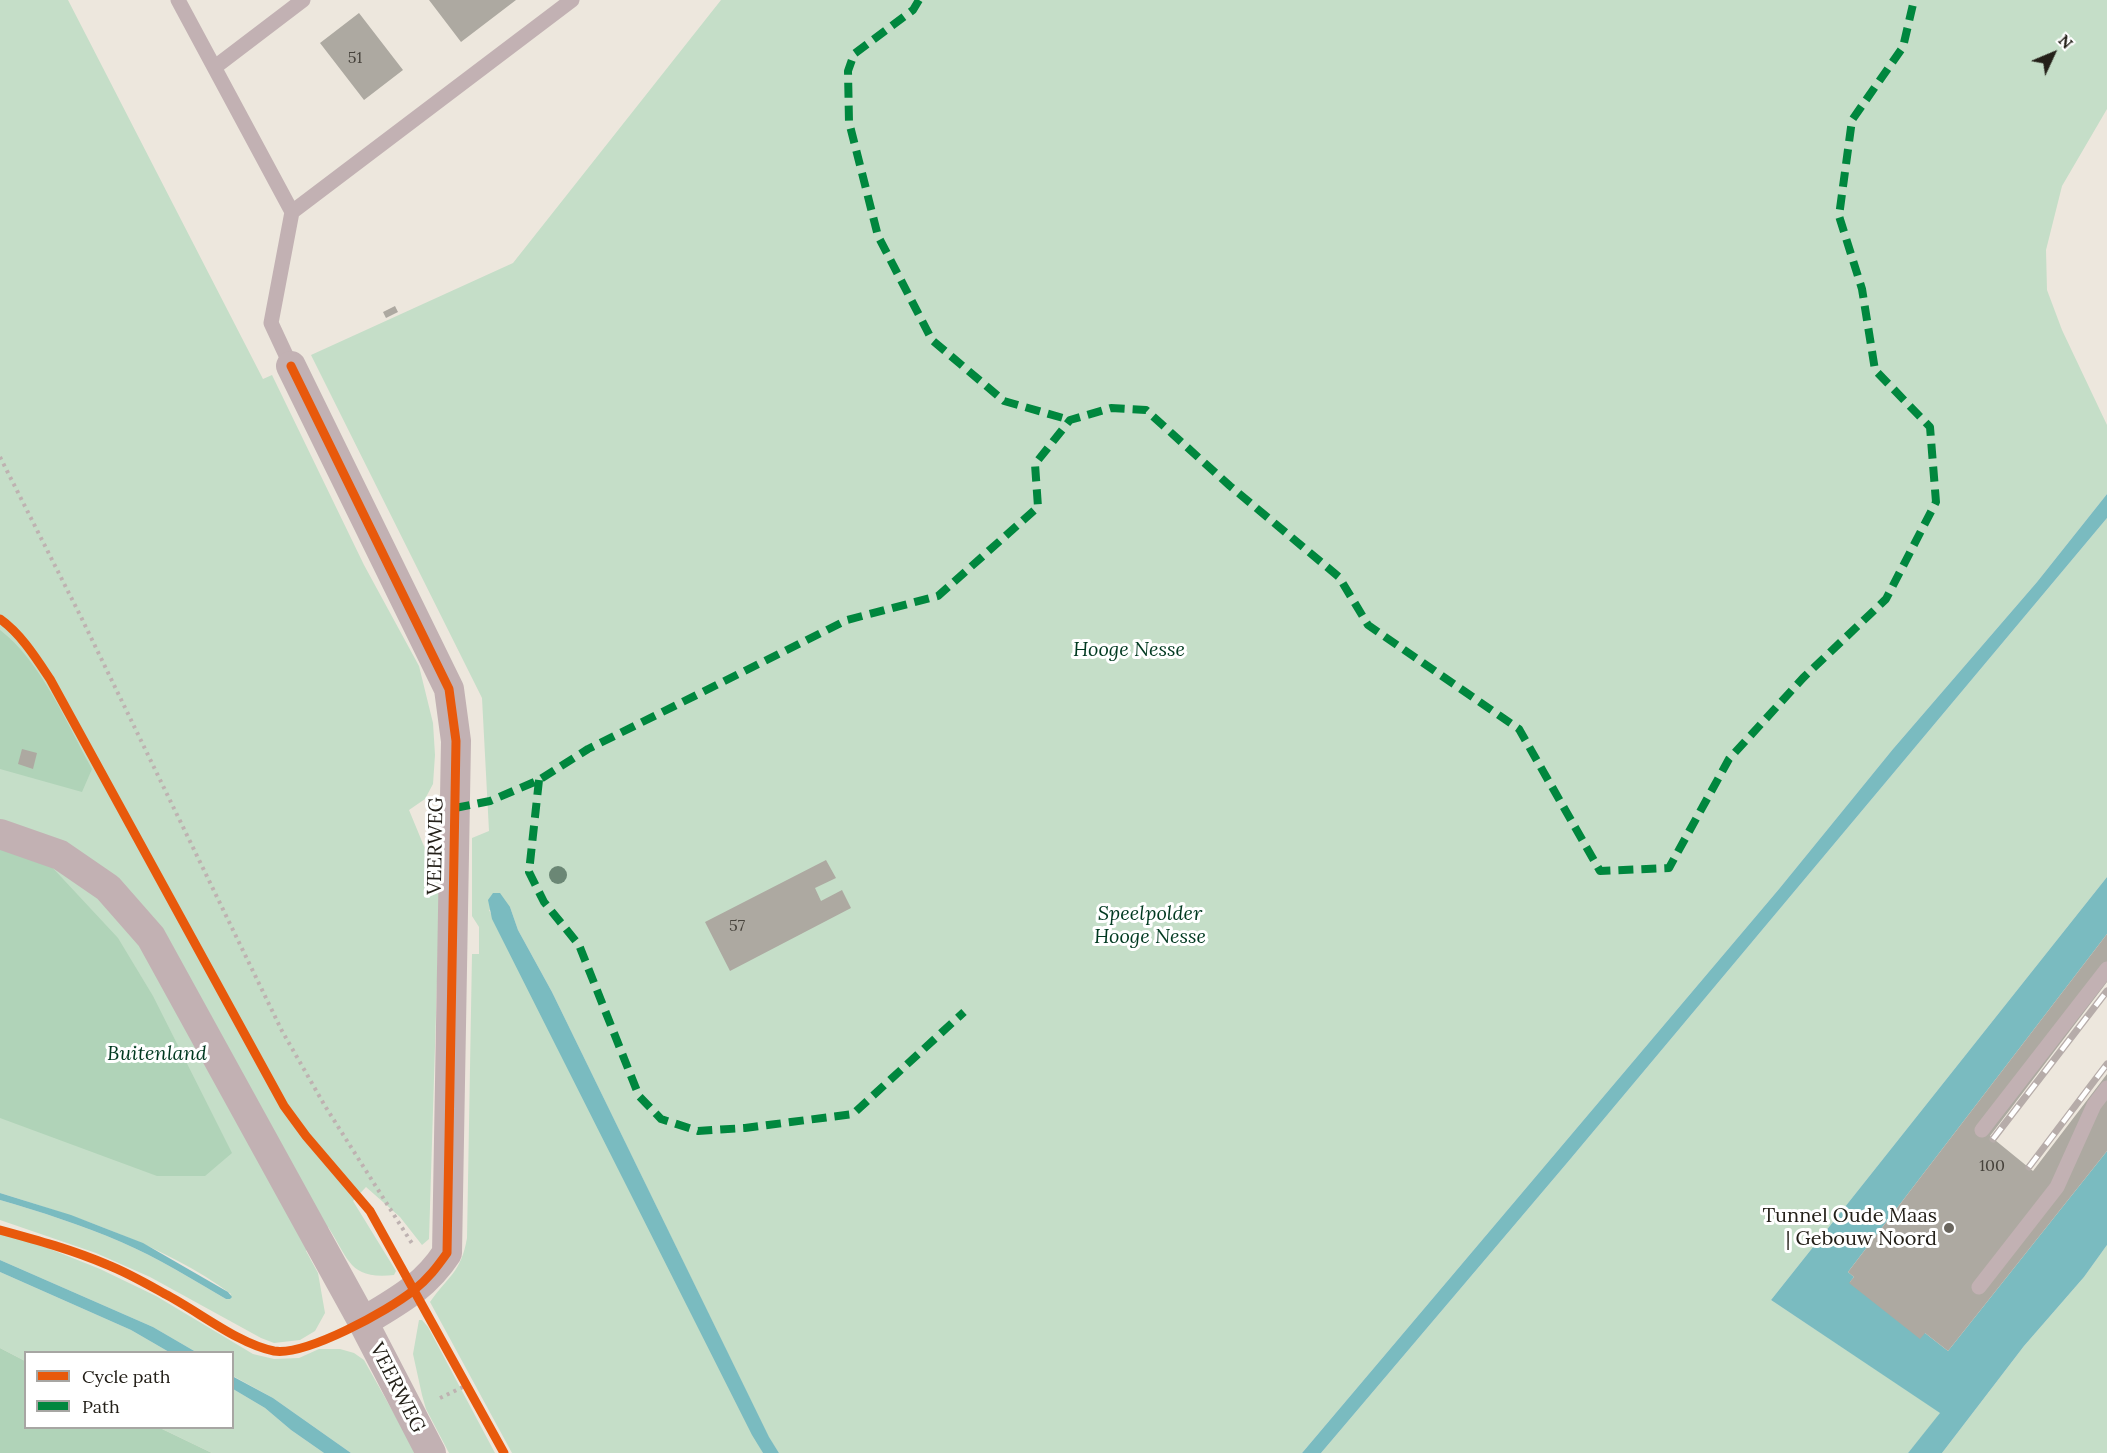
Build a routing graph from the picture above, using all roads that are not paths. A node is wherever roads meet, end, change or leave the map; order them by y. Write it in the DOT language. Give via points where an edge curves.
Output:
graph roads {
  1 [pos="178,0"];
  2 [pos="303,0"];
  3 [pos="572,0"];
  4 [pos="215,68"];
  5 [pos="292,212"];
  6 [pos="291,366"];
  7 [pos="0,834"];
  8 [pos="2107,969"];
  9 [pos="2107,1088"];
  10 [pos="1982,1130"];
  11 [pos="1979,1287"];
  12 [pos="363,1322"];
  13 [pos="431,1453"];
  1 -- 4 [label="lane"];
  2 -- 4 [label="lane"];
  3 -- 5 [label="lane"];
  4 -- 5 [label="lane"];
  5 -- 6 [label="lane" via="271,323"];
  6 -- 12 [label="street, VEERWEG" via="449,689 456,741 447,1253 435,1271 413,1291"];
  7 -- 12 [label="street, VEERWEG" via="60,855 108,888 151,938"];
  8 -- 10 [label="lane"];
  9 -- 11 [label="lane" via="2094,1105 2056,1187"];
  12 -- 13 [label="street, VEERWEG"];
}
